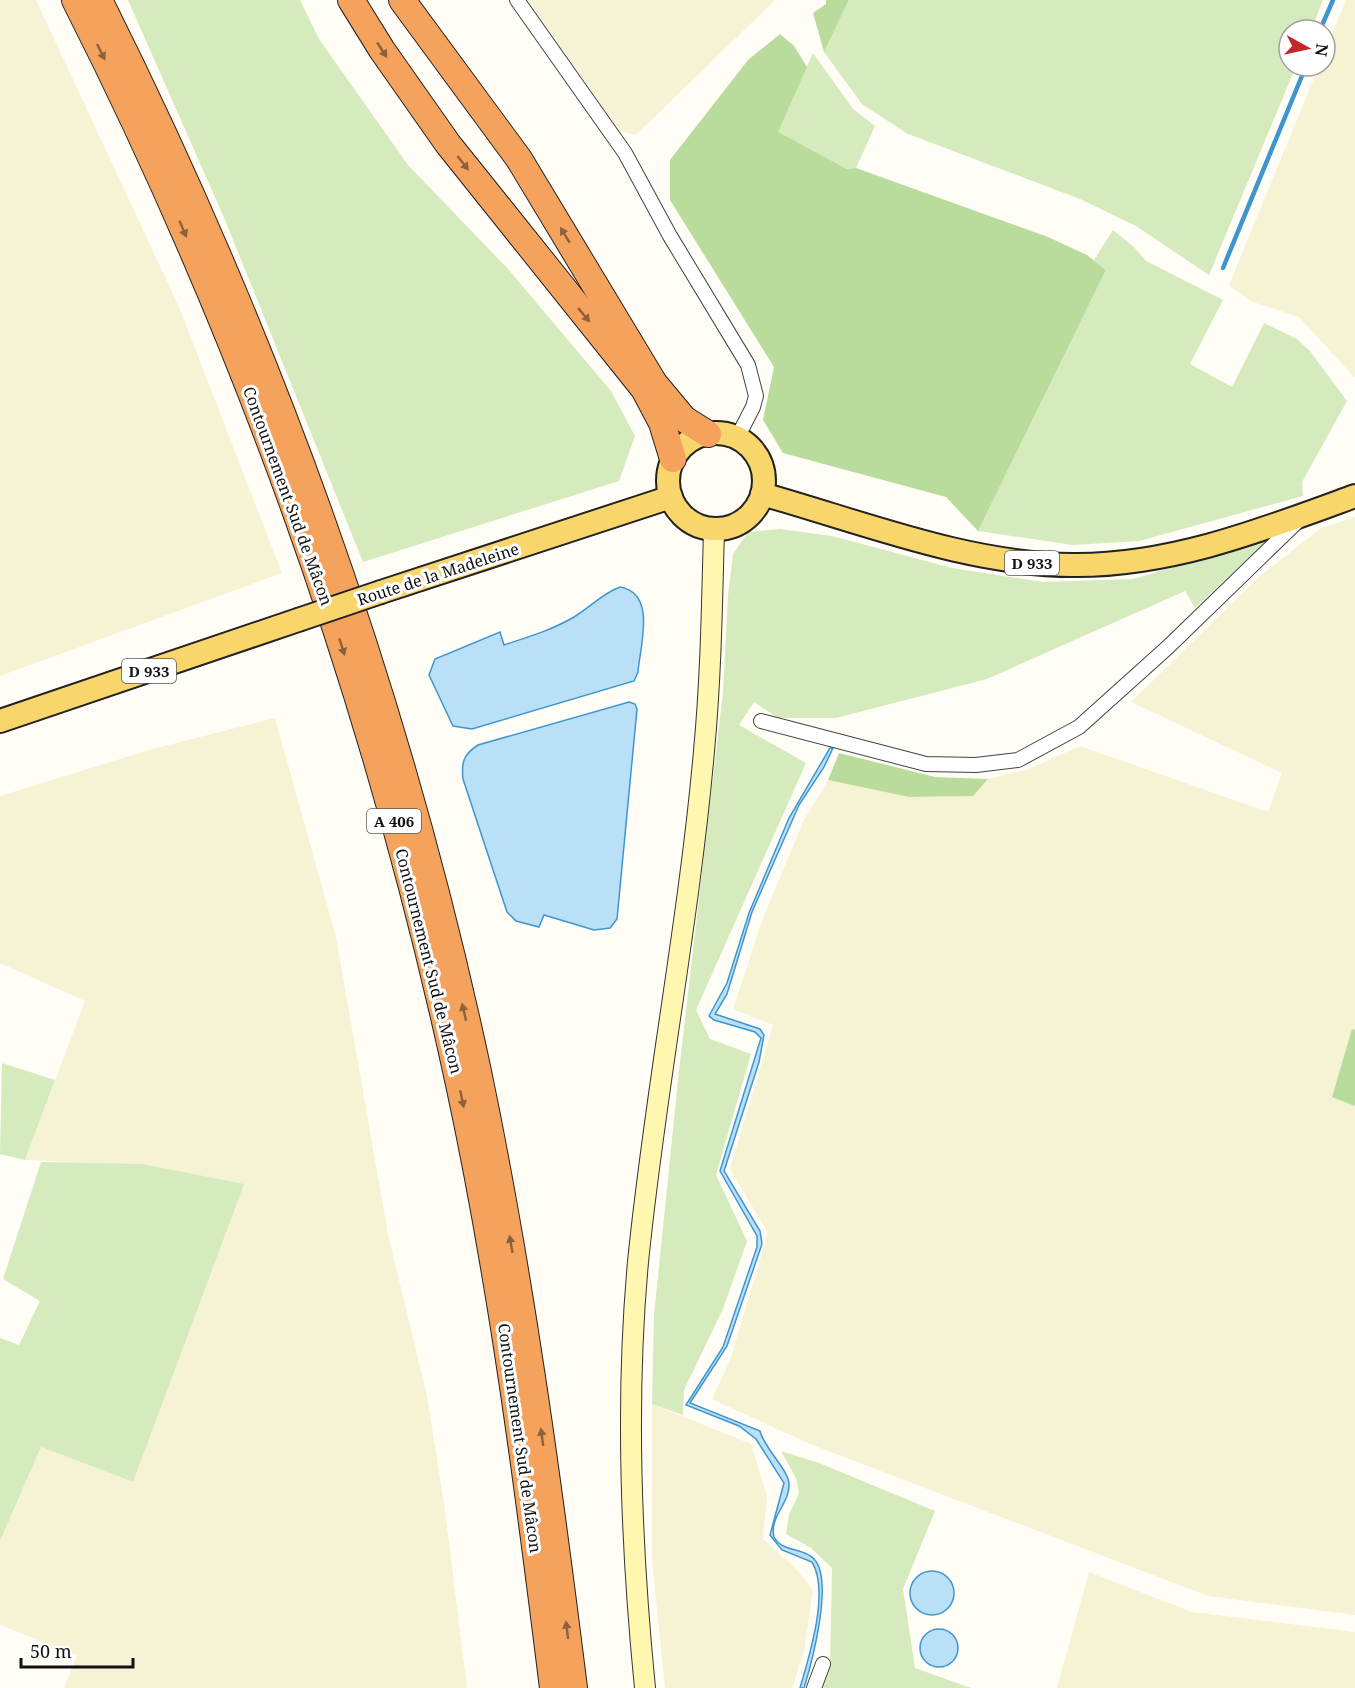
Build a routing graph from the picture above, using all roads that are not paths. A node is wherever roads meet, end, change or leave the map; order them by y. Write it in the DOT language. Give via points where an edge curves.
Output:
graph roads {
  1 [pos="75,0"];
  2 [pos="99,0"];
  3 [pos="351,0"];
  4 [pos="402,0"];
  5 [pos="517,0"];
  6 [pos="708,434"];
  7 [pos="737,438"];
  8 [pos="674,459"];
  9 [pos="762,494"];
  10 [pos="1355,496"];
  11 [pos="671,497"];
  12 [pos="1304,515"];
  13 [pos="714,529"];
  14 [pos="0,721"];
  15 [pos="760,721"];
  16 [pos="822,1664"];
  17 [pos="553,1688"];
  18 [pos="574,1688"];
  19 [pos="645,1688"];
  20 [pos="814,1688"];
  1 -- 17 [label="highway, Contournement Sud de Mâcon / A 406, one-way" via="175,212 253,399 328,603 380,771 439,998 485,1217 520,1430"];
  18 -- 2 [label="highway, Contournement Sud de Mâcon / A 406, one-way" via="542,1436 510,1235 463,1006 404,779 353,608 273,390 190,191"];
  3 -- 8 [label="highway, one-way" via="381,50 448,144 644,389 662,423"];
  6 -- 4 [label="highway, one-way" via="684,419 654,382 519,159"];
  5 -- 7 [label="street" via="625,153 748,365 756,396"];
  6 -- 7 [label="main road"];
  6 -- 8 [label="main road" via="684,445"];
  7 -- 9 [label="main road" via="760,461"];
  8 -- 11 [label="main road" via="669,472"];
  9 -- 12 [label="main road, D 933" via="955,549 1027,563 1071,565 1133,562 1190,551"];
  9 -- 13 [label="main road" via="749,516 733,526"];
  10 -- 12 [label="main road, D 933"];
  11 -- 13 [label="main road" via="688,520"];
  11 -- 14 [label="main road, Route de la Madeleine / D 933, bridge"];
  12 -- 15 [label="street" via="1080,727 1018,760 976,765 926,764"];
  13 -- 19 [label="main road" via="704,752 637,1287 631,1381 633,1539"];
  16 -- 20 [label="street"];
}
